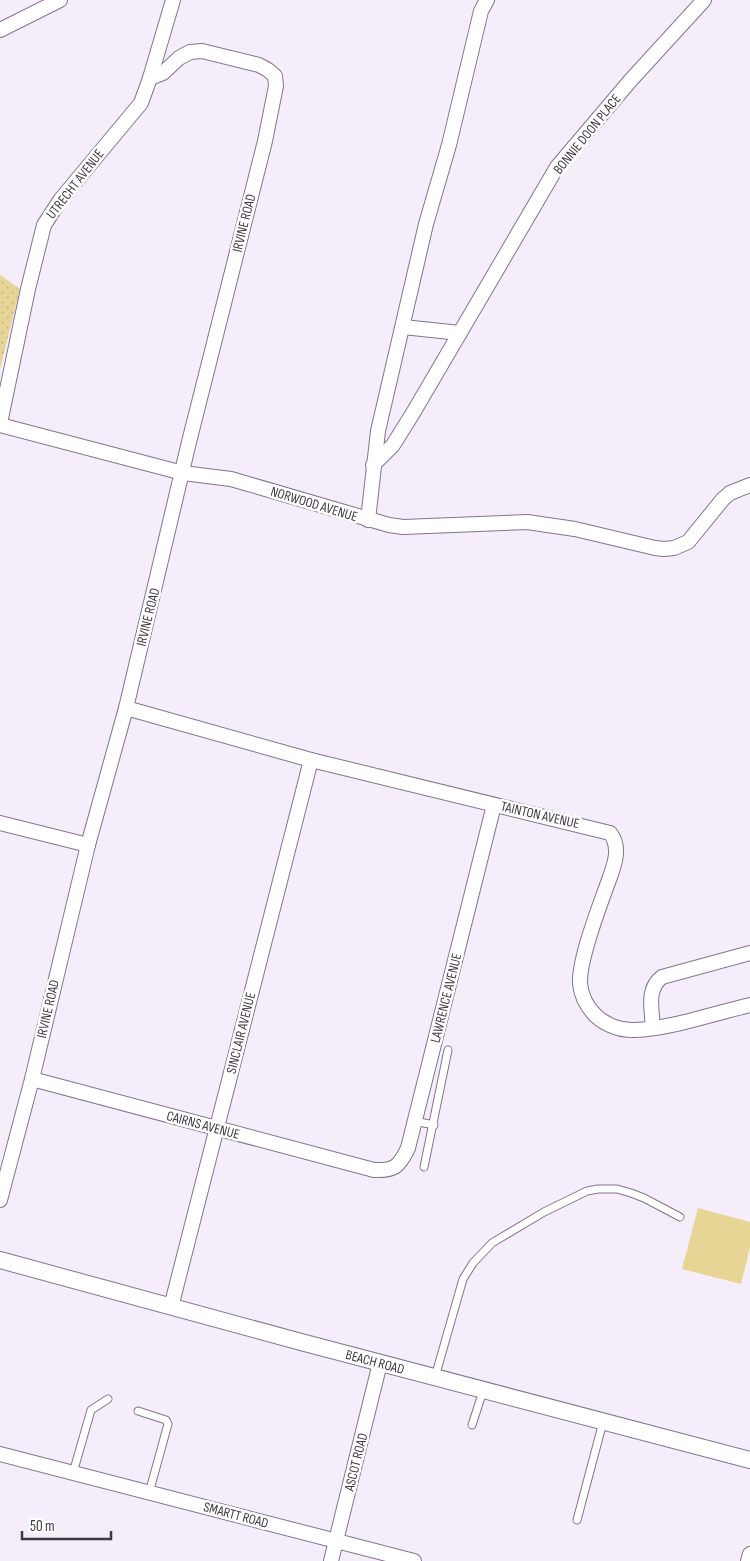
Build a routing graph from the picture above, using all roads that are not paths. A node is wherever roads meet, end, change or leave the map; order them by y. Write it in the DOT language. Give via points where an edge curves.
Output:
graph roads {
  1 [pos="60,0"];
  2 [pos="173,0"];
  3 [pos="487,0"];
  4 [pos="704,0"];
  5 [pos="0,30"];
  6 [pos="150,78"];
  7 [pos="403,327"];
  8 [pos="460,333"];
  9 [pos="0,424"];
  10 [pos="373,466"];
  11 [pos="183,473"];
  12 [pos="750,485"];
  13 [pos="368,520"];
  14 [pos="126,708"];
  15 [pos="311,760"];
  16 [pos="494,805"];
  17 [pos="0,823"];
  18 [pos="88,845"];
  19 [pos="750,952"];
  20 [pos="750,1005"];
  21 [pos="654,1028"];
  22 [pos="448,1050"];
  23 [pos="32,1079"];
  24 [pos="414,1121"];
  25 [pos="434,1125"];
  26 [pos="217,1128"];
  27 [pos="424,1167"];
  28 [pos="374,1170"];
  29 [pos="0,1200"];
  30 [pos="680,1217"];
  31 [pos="0,1260"];
  32 [pos="171,1306"];
  33 [pos="380,1363"];
  34 [pos="435,1378"];
  35 [pos="483,1390"];
  36 [pos="108,1399"];
  37 [pos="138,1411"];
  38 [pos="603,1422"];
  39 [pos="472,1425"];
  40 [pos="0,1454"];
  41 [pos="750,1460"];
  42 [pos="74,1473"];
  43 [pos="149,1492"];
  44 [pos="577,1520"];
  45 [pos="336,1541"];
  46 [pos="750,1554"];
  47 [pos="390,1558"];
  48 [pos="331,1561"];
  49 [pos="414,1561"];
  50 [pos="748,1561"];
  1 -- 5 [label="street"];
  2 -- 6 [label="street, UTRECHT AVENUE"];
  3 -- 7 [label="street" via="481,11 449,145 426,224"];
  4 -- 8 [label="street, BONNIE DOON PLACE" via="563,160"];
  6 -- 9 [label="street, UTRECHT AVENUE" via="141,103 61,199 44,225"];
  6 -- 11 [label="street, IRVINE ROAD" via="163,73 190,52 202,51 259,65 274,76 276,86"];
  7 -- 8 [label="street"];
  7 -- 10 [label="street"];
  8 -- 10 [label="street, BONNIE DOON PLACE" via="393,445"];
  9 -- 11 [label="street, NORWOOD AVENUE"];
  10 -- 13 [label="street"];
  11 -- 13 [label="street, NORWOOD AVENUE" via="231,479"];
  11 -- 14 [label="street, IRVINE ROAD"];
  12 -- 13 [label="street, NORWOOD AVENUE" via="730,493 694,536 674,548 655,548 535,523 403,528"];
  14 -- 15 [label="street, TAINTON AVENUE"];
  14 -- 18 [label="street, IRVINE ROAD"];
  15 -- 16 [label="street, TAINTON AVENUE"];
  15 -- 26 [label="street, SINCLAIR AVENUE"];
  16 -- 21 [label="street, TAINTON AVENUE" via="604,831 613,836 616,858 582,963 582,994 588,1008 610,1025 629,1030"];
  16 -- 24 [label="street, LAWRENCE AVENUE"];
  17 -- 18 [label="street"];
  18 -- 23 [label="street, IRVINE ROAD"];
  19 -- 21 [label="street" via="662,977 651,995"];
  20 -- 21 [label="street, TAINTON AVENUE"];
  22 -- 25 [label="lane"];
  23 -- 26 [label="street, CAIRNS AVENUE"];
  23 -- 29 [label="street, IRVINE ROAD"];
  24 -- 25 [label="lane"];
  24 -- 28 [label="street, LAWRENCE AVENUE" via="408,1148 398,1165 392,1169"];
  25 -- 27 [label="lane"];
  26 -- 28 [label="street, CAIRNS AVENUE"];
  26 -- 32 [label="street, SINCLAIR AVENUE"];
  30 -- 34 [label="lane" via="631,1193 598,1189 544,1212 492,1243 463,1279"];
  31 -- 32 [label="street, BEACH ROAD"];
  32 -- 33 [label="street, BEACH ROAD"];
  33 -- 34 [label="street, BEACH ROAD"];
  33 -- 45 [label="street, ASCOT ROAD"];
  34 -- 35 [label="street, BEACH ROAD"];
  35 -- 38 [label="street, BEACH ROAD"];
  35 -- 39 [label="lane"];
  36 -- 42 [label="lane" via="91,1410"];
  37 -- 43 [label="lane" via="166,1420 168,1424"];
  38 -- 41 [label="street, BEACH ROAD"];
  38 -- 44 [label="lane"];
  40 -- 42 [label="street, SMARTT ROAD"];
  42 -- 43 [label="street, SMARTT ROAD"];
  43 -- 45 [label="street, SMARTT ROAD"];
  45 -- 47 [label="street, SMARTT ROAD"];
  45 -- 48 [label="street, ASCOT ROAD"];
  46 -- 50 [label="street"];
  47 -- 49 [label="street, SMARTT ROAD"];
}
